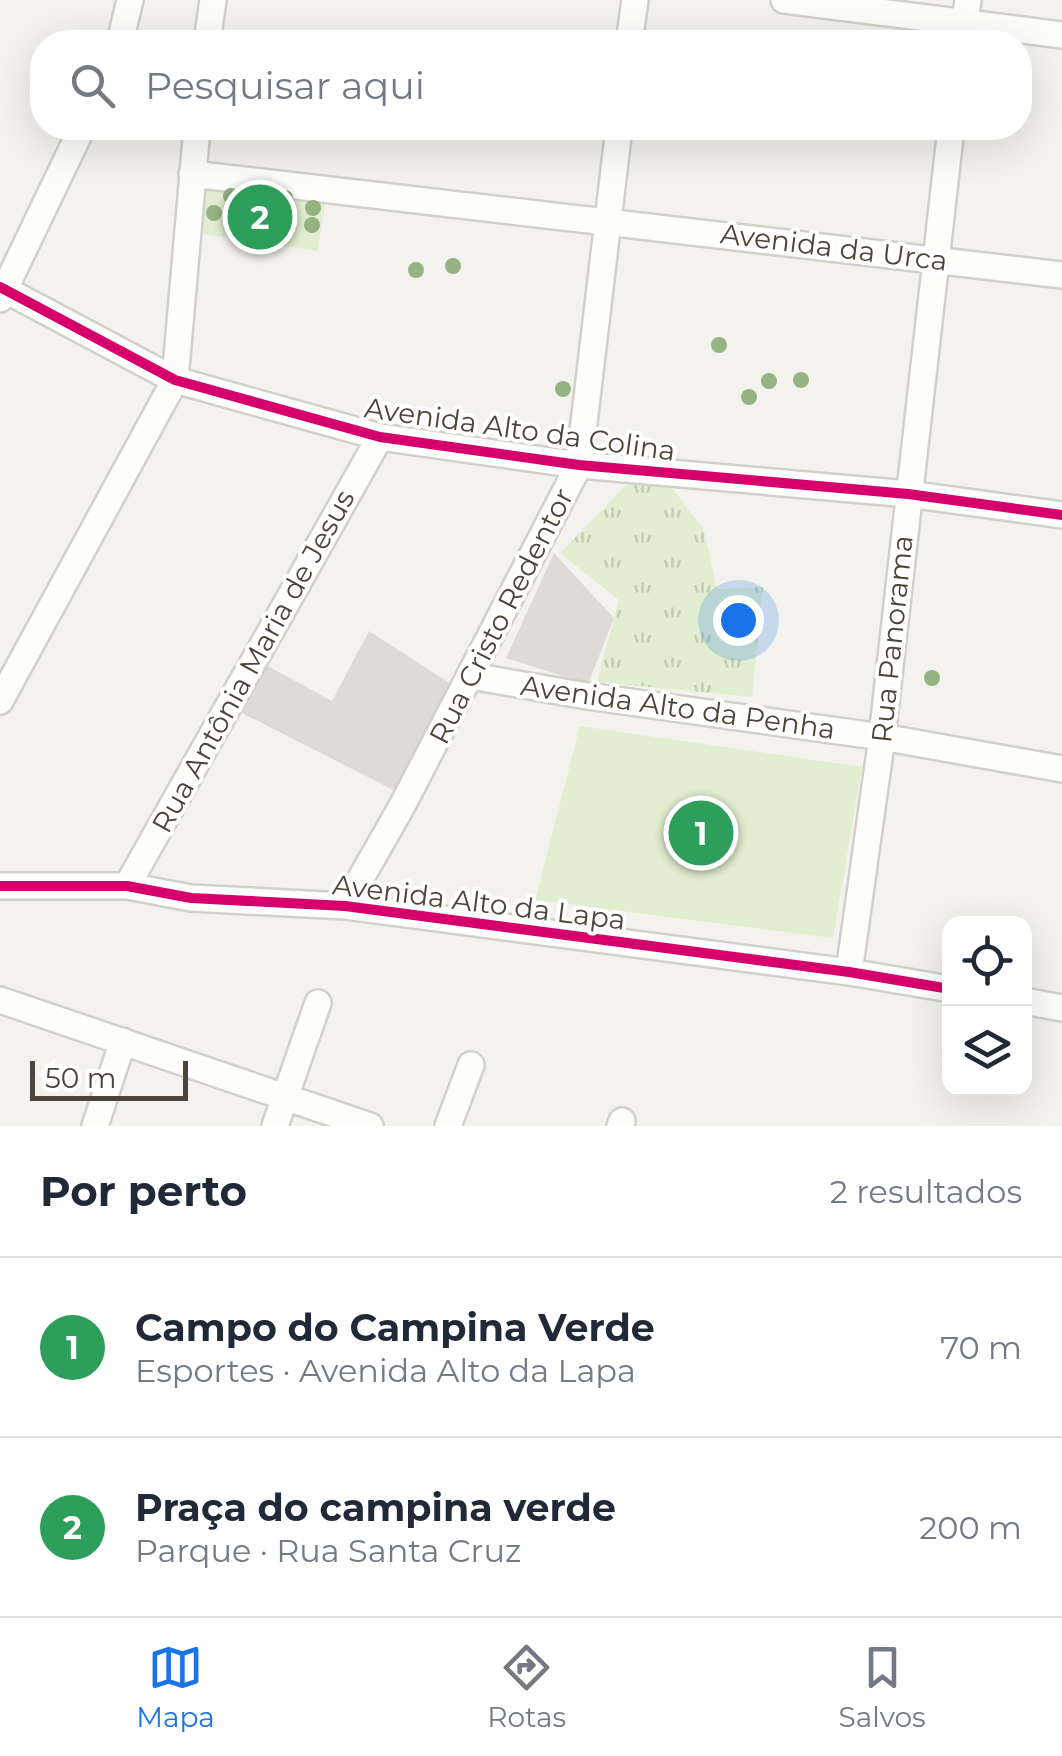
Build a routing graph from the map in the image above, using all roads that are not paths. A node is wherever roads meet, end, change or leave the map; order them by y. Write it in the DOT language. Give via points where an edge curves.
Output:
graph roads {
  1 [pos="130,0"];
  2 [pos="213,0"];
  3 [pos="635,0"];
  4 [pos="784,0"];
  5 [pos="965,21"];
  6 [pos="123,30"];
  7 [pos="209,30"];
  8 [pos="631,30"];
  9 [pos="1027,30"];
  10 [pos="1032,31"];
  11 [pos="1062,35"];
  12 [pos="76,140"];
  13 [pos="196,140"];
  14 [pos="617,140"];
  15 [pos="949,140"];
  16 [pos="192,174"];
  17 [pos="606,221"];
  18 [pos="934,259"];
  19 [pos="1062,275"];
  20 [pos="2,292"];
  21 [pos="175,380"];
  22 [pos="380,436"];
  23 [pos="579,465"];
  24 [pos="908,494"];
  25 [pos="1062,515"];
  26 [pos="471,676"];
  27 [pos="0,701"];
  28 [pos="882,737"];
  29 [pos="1062,770"];
  30 [pos="0,886"];
  31 [pos="127,886"];
  32 [pos="345,906"];
  33 [pos="849,972"];
  34 [pos="942,988"];
  35 [pos="0,1000"];
  36 [pos="1032,1002"];
  37 [pos="318,1003"];
  38 [pos="1062,1008"];
  39 [pos="123,1042"];
  40 [pos="470,1065"];
  41 [pos="285,1097"];
  42 [pos="95,1126"];
  43 [pos="275,1126"];
  44 [pos="370,1126"];
  45 [pos="448,1126"];
  1 -- 6 [label="street"];
  2 -- 7 [label="street"];
  3 -- 8 [label="street"];
  4 -- 5 [label="street"];
  5 -- 9 [label="street"];
  10 -- 11 [label="street"];
  12 -- 20 [label="street"];
  13 -- 16 [label="street"];
  14 -- 17 [label="street, Rua Cristo Redentor"];
  15 -- 18 [label="street, Rua Panorama"];
  16 -- 17 [label="street, Avenida da Urca"];
  16 -- 21 [label="street"];
  17 -- 18 [label="street, Avenida da Urca"];
  17 -- 23 [label="street, Rua Cristo Redentor"];
  18 -- 19 [label="street, Avenida da Urca"];
  18 -- 24 [label="street, Rua Panorama"];
  20 -- 21 [label="street, Avenida Alto da Colina"];
  21 -- 22 [label="street, Avenida Alto da Colina"];
  21 -- 27 [label="street"];
  22 -- 23 [label="street, Avenida Alto da Colina"];
  22 -- 31 [label="street, Rua Antônia Maria de Jesus"];
  23 -- 24 [label="street, Avenida Alto da Colina"];
  23 -- 26 [label="street, Rua Cristo Redentor"];
  24 -- 25 [label="street, Avenida Alto da Colina"];
  24 -- 28 [label="street, Rua Panorama"];
  26 -- 28 [label="street, Avenida Alto da Penha"];
  26 -- 32 [label="street, Rua Cristo Redentor"];
  28 -- 29 [label="street, Avenida Alto da Penha"];
  28 -- 33 [label="street, Rua Panorama"];
  30 -- 31 [label="street, Avenida Alto da Lapa"];
  31 -- 32 [label="street, Avenida Alto da Lapa" via="192,898"];
  32 -- 33 [label="street, Avenida Alto da Lapa"];
  33 -- 34 [label="street, Avenida Alto da Lapa"];
  35 -- 39 [label="street"];
  36 -- 38 [label="street"];
  37 -- 41 [label="street"];
  39 -- 41 [label="street"];
  39 -- 42 [label="street"];
  40 -- 45 [label="street"];
  41 -- 43 [label="street"];
  41 -- 44 [label="street"];
}
